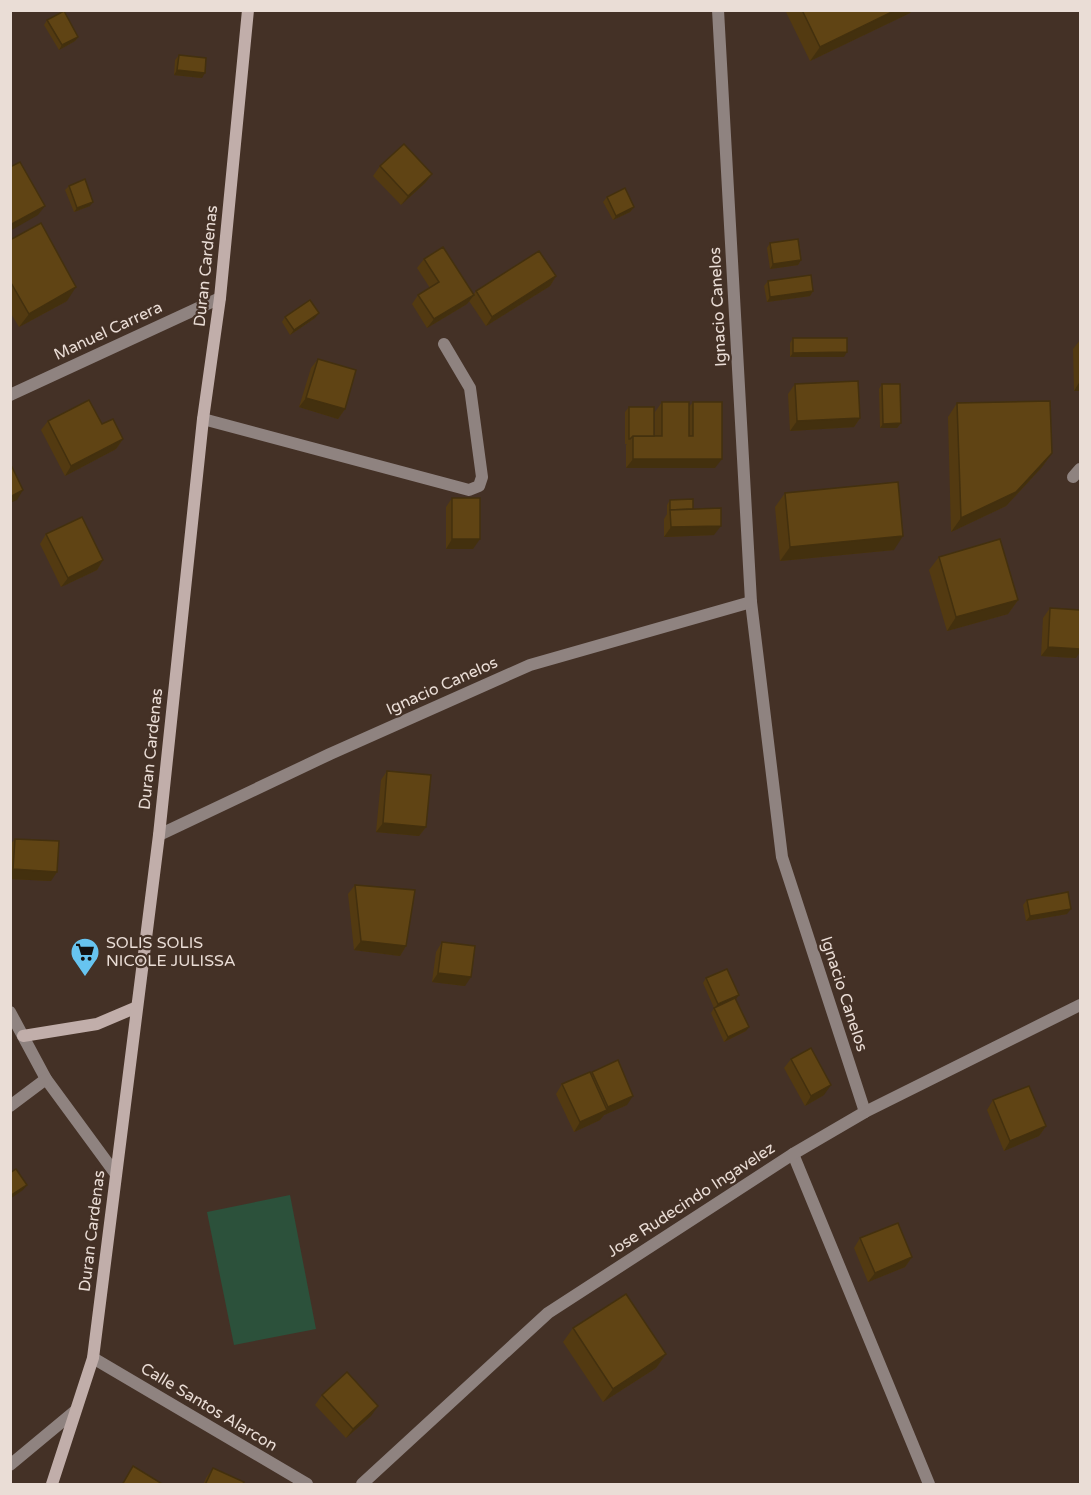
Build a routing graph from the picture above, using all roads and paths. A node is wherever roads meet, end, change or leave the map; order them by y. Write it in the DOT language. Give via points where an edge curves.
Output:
graph roads {
  1 [pos="248,10"];
  2 [pos="718,10"];
  3 [pos="220,298"];
  4 [pos="444,344"];
  5 [pos="10,395"];
  6 [pos="203,419"];
  7 [pos="752,602"];
  8 [pos="159,835"];
  9 [pos="1080,1005"];
  10 [pos="137,1008"];
  11 [pos="10,1012"];
  12 [pos="23,1036"];
  13 [pos="46,1080"];
  14 [pos="10,1106"];
  15 [pos="865,1112"];
  16 [pos="793,1154"];
  17 [pos="116,1173"];
  18 [pos="93,1358"];
  19 [pos="75,1411"];
  20 [pos="10,1465"];
  21 [pos="52,1485"];
  22 [pos="307,1485"];
  23 [pos="362,1485"];
  24 [pos="929,1485"];
  1 -- 3 [label="street, Duran Cardenas"];
  2 -- 7 [label="street, Ignacio Canelos"];
  3 -- 5 [label="street, Manuel Carrera"];
  3 -- 6 [label="street, Duran Cardenas"];
  4 -- 6 [label="street" via="470,388 482,477 479,486 469,490"];
  6 -- 8 [label="street, Duran Cardenas"];
  7 -- 8 [label="street, Ignacio Canelos" via="530,665"];
  7 -- 15 [label="street, Ignacio Canelos" via="782,857"];
  8 -- 10 [label="street, Duran Cardenas"];
  9 -- 15 [label="street, Jose Rudecindo Ingavelez"];
  10 -- 12 [label="street" via="97,1024"];
  10 -- 17 [label="street, Duran Cardenas"];
  11 -- 12 [label="street"];
  12 -- 13 [label="street"];
  13 -- 14 [label="street"];
  13 -- 17 [label="street"];
  15 -- 16 [label="street, Jose Rudecindo Ingavelez"];
  16 -- 23 [label="street, Jose Rudecindo Ingavelez" via="548,1313"];
  16 -- 24 [label="street"];
  17 -- 18 [label="street, Duran Cardenas"];
  18 -- 19 [label="street, Duran Cardenas"];
  18 -- 22 [label="street, Calle Santos Alarcon"];
  19 -- 20 [label="street"];
  19 -- 21 [label="street, Duran Cardenas"];
}
